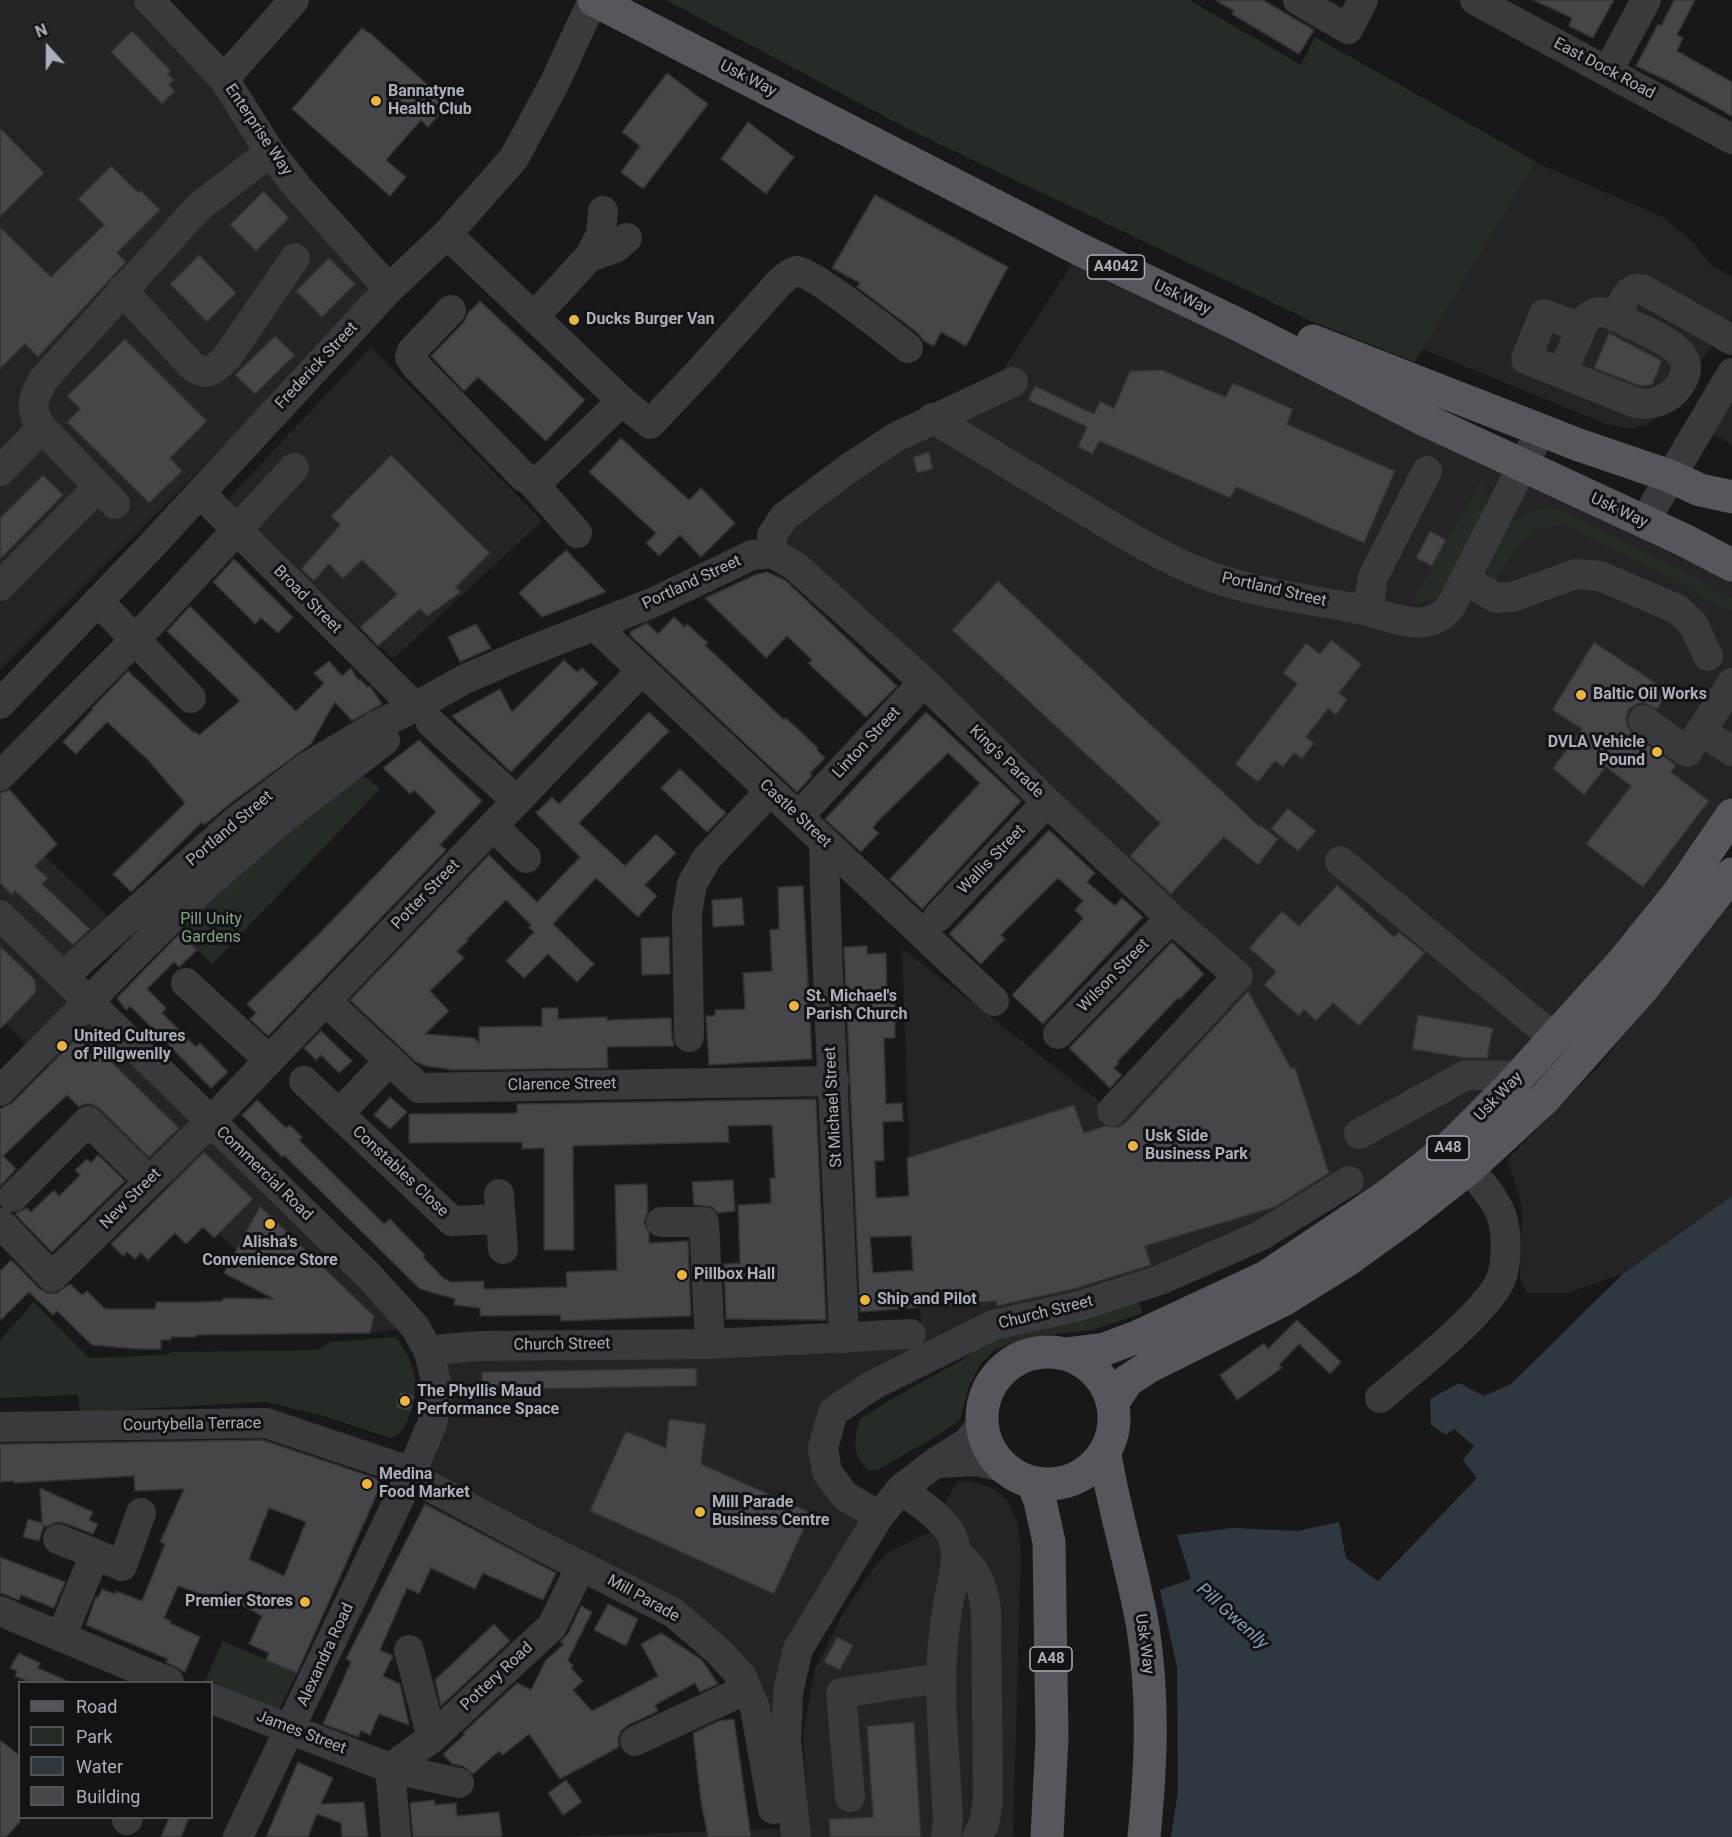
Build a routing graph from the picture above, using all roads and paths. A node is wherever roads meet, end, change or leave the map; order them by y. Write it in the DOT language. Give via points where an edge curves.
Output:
graph roads {
  1 [pos="149,0"];
  2 [pos="294,0"];
  3 [pos="594,0"];
  4 [pos="635,0"];
  5 [pos="1298,0"];
  6 [pos="1363,0"];
  7 [pos="1475,0"];
  8 [pos="1646,0"];
  9 [pos="1608,71"];
  10 [pos="224,79"];
  11 [pos="1732,139"];
  12 [pos="270,152"];
  13 [pos="603,212"];
  14 [pos="447,234"];
  15 [pos="627,238"];
  16 [pos="589,256"];
  17 [pos="295,258"];
  18 [pos="389,289"];
  19 [pos="122,290"];
  20 [pos="451,310"];
  21 [pos="534,317"];
  22 [pos="1616,317"];
  23 [pos="1581,328"];
  24 [pos="1732,340"];
  25 [pos="908,348"];
  26 [pos="1732,373"];
  27 [pos="1562,374"];
  28 [pos="1012,382"];
  29 [pos="622,401"];
  30 [pos="932,418"];
  31 [pos="42,428"];
  32 [pos="1541,430"];
  33 [pos="1522,466"];
  34 [pos="294,468"];
  35 [pos="0,471"];
  36 [pos="1427,471"];
  37 [pos="1670,476"];
  38 [pos="531,481"];
  39 [pos="1700,490"];
  40 [pos="200,493"];
  41 [pos="1732,497"];
  42 [pos="1732,515"];
  43 [pos="1644,522"];
  44 [pos="237,531"];
  45 [pos="578,533"];
  46 [pos="772,553"];
  47 [pos="1725,563"];
  48 [pos="1466,580"];
  49 [pos="0,586"];
  50 [pos="98,601"];
  51 [pos="1368,611"];
  52 [pos="595,626"];
  53 [pos="135,640"];
  54 [pos="1708,656"];
  55 [pos="642,670"];
  56 [pos="924,682"];
  57 [pos="1732,683"];
  58 [pos="190,698"];
  59 [pos="0,704"];
  60 [pos="423,715"];
  61 [pos="1643,720"];
  62 [pos="1701,731"];
  63 [pos="1732,751"];
  64 [pos="0,776"];
  65 [pos="770,791"];
  66 [pos="517,801"];
  67 [pos="1047,802"];
  68 [pos="810,804"];
  69 [pos="1732,815"];
  70 [pos="493,826"];
  71 [pos="1732,833"];
  72 [pos="824,841"];
  73 [pos="526,858"];
  74 [pos="1340,861"];
  75 [pos="1697,867"];
  76 [pos="1732,874"];
  77 [pos="180,889"];
  78 [pos="0,915"];
  79 [pos="938,917"];
  80 [pos="1171,918"];
  81 [pos="64,976"];
  82 [pos="186,982"];
  83 [pos="87,1001"];
  84 [pos="326,1001"];
  85 [pos="994,1001"];
  86 [pos="1058,1034"];
  87 [pos="689,1037"];
  88 [pos="1554,1038"];
  89 [pos="268,1060"];
  90 [pos="389,1061"];
  91 [pos="1519,1076"];
  92 [pos="304,1081"];
  93 [pos="834,1081"];
  94 [pos="0,1091"];
  95 [pos="1112,1111"];
  96 [pos="339,1114"];
  97 [pos="210,1121"];
  98 [pos="1359,1134"];
  99 [pos="1469,1168"];
  100 [pos="149,1181"];
  101 [pos="1349,1181"];
  102 [pos="13,1197"];
  103 [pos="661,1222"];
  104 [pos="0,1223"];
  105 [pos="503,1249"];
  106 [pos="911,1334"];
  107 [pos="844,1338"];
  108 [pos="710,1344"];
  109 [pos="429,1352"];
  110 [pos="1066,1354"];
  111 [pos="1380,1398"];
  112 [pos="1113,1402"];
  113 [pos="982,1424"];
  114 [pos="0,1428"];
  115 [pos="1105,1454"];
  116 [pos="935,1463"];
  117 [pos="1002,1467"];
  118 [pos="411,1474"];
  119 [pos="1032,1483"];
  120 [pos="901,1489"];
  121 [pos="141,1513"];
  122 [pos="879,1516"];
  123 [pos="58,1539"];
  124 [pos="957,1552"];
  125 [pos="95,1554"];
  126 [pos="581,1566"];
  127 [pos="0,1611"];
  128 [pos="61,1637"];
  129 [pos="409,1650"];
  130 [pos="941,1678"];
  131 [pos="164,1681"];
  132 [pos="747,1689"];
  133 [pos="213,1699"];
  134 [pos="291,1729"];
  135 [pos="432,1738"];
  136 [pos="635,1741"];
  137 [pos="390,1768"];
  138 [pos="459,1783"];
  139 [pos="850,1797"];
  140 [pos="773,1809"];
  141 [pos="238,1837"];
  142 [pos="396,1837"];
  143 [pos="796,1837"];
  144 [pos="946,1837"];
  145 [pos="977,1837"];
  146 [pos="1047,1837"];
  147 [pos="1144,1837"];
  1 -- 10 [label="street, Enterprise Way"];
  2 -- 10 [label="street"];
  3 -- 14 [label="street, Frederick Street" via="514,158"];
  3 -- 33 [label="main road, Usk Way / A4042" via="1081,250"];
  4 -- 32 [label="main road, Usk Way / A4042" via="1230,303 1327,347"];
  5 -- 6 [label="street" via="1348,29"];
  7 -- 9 [label="street, East Dock Road"];
  8 -- 9 [label="street"];
  9 -- 11 [label="street, East Dock Road"];
  10 -- 12 [label="street, Enterprise Way"];
  12 -- 18 [label="street, Enterprise Way"];
  12 -- 19 [label="street" via="200,206"];
  13 -- 16 [label="street" via="600,235"];
  14 -- 18 [label="street, Frederick Street"];
  14 -- 21 [label="street"];
  15 -- 16 [label="street" via="615,248"];
  16 -- 21 [label="street"];
  17 -- 19 [label="street" via="227,357 206,373 191,365"];
  18 -- 40 [label="street, Frederick Street"];
  19 -- 31 [label="street" via="43,380 33,399 33,416"];
  20 -- 38 [label="street" via="410,357"];
  21 -- 29 [label="street"];
  22 -- 23 [label="street" via="1597,312"];
  22 -- 24 [label="street" via="1628,291 1642,289"];
  22 -- 27 [label="street" via="1659,338 1685,359 1687,367 1673,392 1647,405"];
  23 -- 27 [label="street"];
  23 -- 27 [label="street" via="1544,314 1526,359"];
  25 -- 29 [label="street" via="825,285 799,271 779,283 650,424"];
  26 -- 37 [label="street"];
  28 -- 30 [label="street"];
  29 -- 38 [label="street" via="541,479"];
  30 -- 46 [label="street" via="858,462 784,517 772,535"];
  30 -- 51 [label="street, Portland Street" via="1132,538 1200,573 1247,587"];
  31 -- 35 [label="street"];
  31 -- 49 [label="street" via="106,495"];
  32 -- 33 [label="street, Portland Street"];
  32 -- 37 [label="main road, Usk Way / A4042"];
  33 -- 43 [label="main road, Usk Way / A4042"];
  33 -- 48 [label="street, Portland Street"];
  34 -- 44 [label="street"];
  36 -- 51 [label="street" via="1373,577"];
  37 -- 39 [label="main road, Usk Way / A4042"];
  37 -- 43 [label="street"];
  38 -- 45 [label="street"];
  39 -- 41 [label="main road, Usk Way / A4042"];
  39 -- 42 [label="main road, Usk Way / A4042"];
  40 -- 44 [label="street, Broad Street"];
  40 -- 50 [label="street, Frederick Street"];
  43 -- 47 [label="main road, Usk Way / A4042"];
  44 -- 53 [label="street"];
  44 -- 60 [label="street, Broad Street"];
  46 -- 52 [label="street, Portland Street" via="752,555"];
  46 -- 56 [label="street, King's Parade" via="795,566"];
  48 -- 51 [label="street, Portland Street" via="1439,629 1412,622 1398,629"];
  48 -- 54 [label="street" via="1496,598 1513,597 1575,574 1600,576 1677,609 1693,624"];
  50 -- 53 [label="street"];
  50 -- 59 [label="street, Frederick Street"];
  52 -- 55 [label="street, Castle Street"];
  52 -- 60 [label="street, Portland Street" via="465,679"];
  53 -- 58 [label="street"];
  53 -- 64 [label="street"];
  55 -- 65 [label="street, Castle Street"];
  55 -- 66 [label="street, Potter Street"];
  56 -- 67 [label="street, King's Parade"];
  56 -- 68 [label="street, Linton Street"];
  57 -- 62 [label="street"];
  60 -- 66 [label="street, Broad Street"];
  60 -- 77 [label="street, Portland Street" via="378,725 311,780 235,822"];
  61 -- 62 [label="street" via="1687,752"];
  62 -- 63 [label="street"];
  65 -- 72 [label="street, Castle Street"];
  65 -- 87 [label="street" via="707,858 692,884 687,914"];
  66 -- 70 [label="street, Potter Street"];
  67 -- 79 [label="street, Wallis Street"];
  67 -- 80 [label="street, King's Parade"];
  69 -- 75 [label="main road, Usk Way / A48"];
  70 -- 73 [label="street"];
  70 -- 84 [label="street, Potter Street"];
  71 -- 75 [label="street"];
  72 -- 85 [label="street, Castle Street"];
  72 -- 93 [label="street, St Michael Street"];
  74 -- 88 [label="street"];
  75 -- 88 [label="main road, Usk Way / A48" via="1623,963"];
  76 -- 99 [label="main road, Usk Way / A48" via="1642,989 1545,1098"];
  77 -- 81 [label="street, Portland Street"];
  77 -- 83 [label="street, Portland Street"];
  78 -- 81 [label="street, Commercial Road"];
  80 -- 86 [label="street, Wilson Street"];
  80 -- 95 [label="street, King's Parade" via="1238,976"];
  81 -- 83 [label="street, Commercial Road"];
  82 -- 89 [label="street"];
  83 -- 94 [label="street, Portland Street"];
  83 -- 97 [label="street, Commercial Road"];
  84 -- 89 [label="street, Potter Street"];
  84 -- 90 [label="street, Clarence Street"];
  88 -- 91 [label="main road, Usk Way / A48"];
  89 -- 97 [label="street, Potter Street"];
  90 -- 93 [label="street, Clarence Street" via="419,1088"];
  90 -- 96 [label="street, Constables Close"];
  91 -- 98 [label="street" via="1466,1075"];
  91 -- 110 [label="main road, Usk Way / A48" via="1450,1146 1387,1196 1266,1277 1137,1337 1105,1349"];
  92 -- 96 [label="street, Constables Close"];
  93 -- 107 [label="street, St Michael Street"];
  96 -- 105 [label="street, Constables Close" via="452,1221 500,1206"];
  97 -- 100 [label="street, New Street"];
  97 -- 109 [label="street, Commercial Road" via="370,1277 415,1327"];
  99 -- 111 [label="street" via="1491,1196 1504,1224 1501,1278 1482,1307"];
  99 -- 112 [label="main road, Usk Way / A48" via="1349,1259 1283,1300 1150,1366 1127,1381"];
  100 -- 102 [label="street" via="88,1121"];
  100 -- 104 [label="street, New Street" via="52,1277"];
  101 -- 122 [label="street, Church Street" via="1260,1236 1160,1280 1079,1306 993,1325 873,1385 833,1412 823,1448 827,1472 844,1496"];
  103 -- 108 [label="street" via="704,1222"];
  106 -- 107 [label="street, Church Street"];
  107 -- 108 [label="street, Church Street"];
  108 -- 109 [label="street, Church Street" via="480,1346"];
  109 -- 118 [label="street, Commercial Road" via="438,1391 432,1424"];
  110 -- 112 [label="main road, A48" via="1096,1371"];
  110 -- 113 [label="main road, A48" via="1044,1352 1024,1356 1005,1367 983,1403"];
  112 -- 115 [label="main road, A48" via="1115,1420"];
  113 -- 116 [label="street" via="968,1442"];
  113 -- 117 [label="main road, A48" via="985,1440"];
  114 -- 118 [label="street, Courtybella Terrace" via="266,1423"];
  115 -- 119 [label="main road, A48" via="1094,1467 1066,1483"];
  115 -- 147 [label="main road, Usk Way / A48" via="1143,1628 1149,1684 1152,1740"];
  116 -- 117 [label="street" via="976,1461"];
  116 -- 120 [label="street"];
  117 -- 119 [label="main road, A48"];
  118 -- 126 [label="street, Mill Parade"];
  118 -- 134 [label="street, Alexandra Road"];
  119 -- 146 [label="main road, A48" via="1049,1542 1052,1738"];
  120 -- 122 [label="street"];
  120 -- 124 [label="street" via="948,1529"];
  121 -- 125 [label="street" via="122,1566"];
  122 -- 143 [label="street" via="798,1649 788,1692 786,1741"];
  123 -- 125 [label="street"];
  124 -- 130 [label="street"];
  124 -- 145 [label="street" via="980,1581 986,1609 988,1800 984,1824"];
  125 -- 128 [label="street"];
  126 -- 132 [label="street, Mill Parade" via="675,1613 720,1653 742,1677"];
  126 -- 135 [label="street, Pottery Road" via="552,1626"];
  127 -- 128 [label="street"];
  128 -- 131 [label="street"];
  129 -- 135 [label="street"];
  130 -- 139 [label="street" via="841,1693"];
  130 -- 144 [label="street"];
  132 -- 136 [label="street"];
  132 -- 140 [label="street, Mill Parade" via="755,1708"];
  133 -- 134 [label="street, James Street"];
  134 -- 137 [label="street, James Street"];
  134 -- 141 [label="street, Alexandra Road"];
  135 -- 137 [label="street, Pottery Road"];
  137 -- 138 [label="street, James Street"];
  137 -- 142 [label="street"];
}
